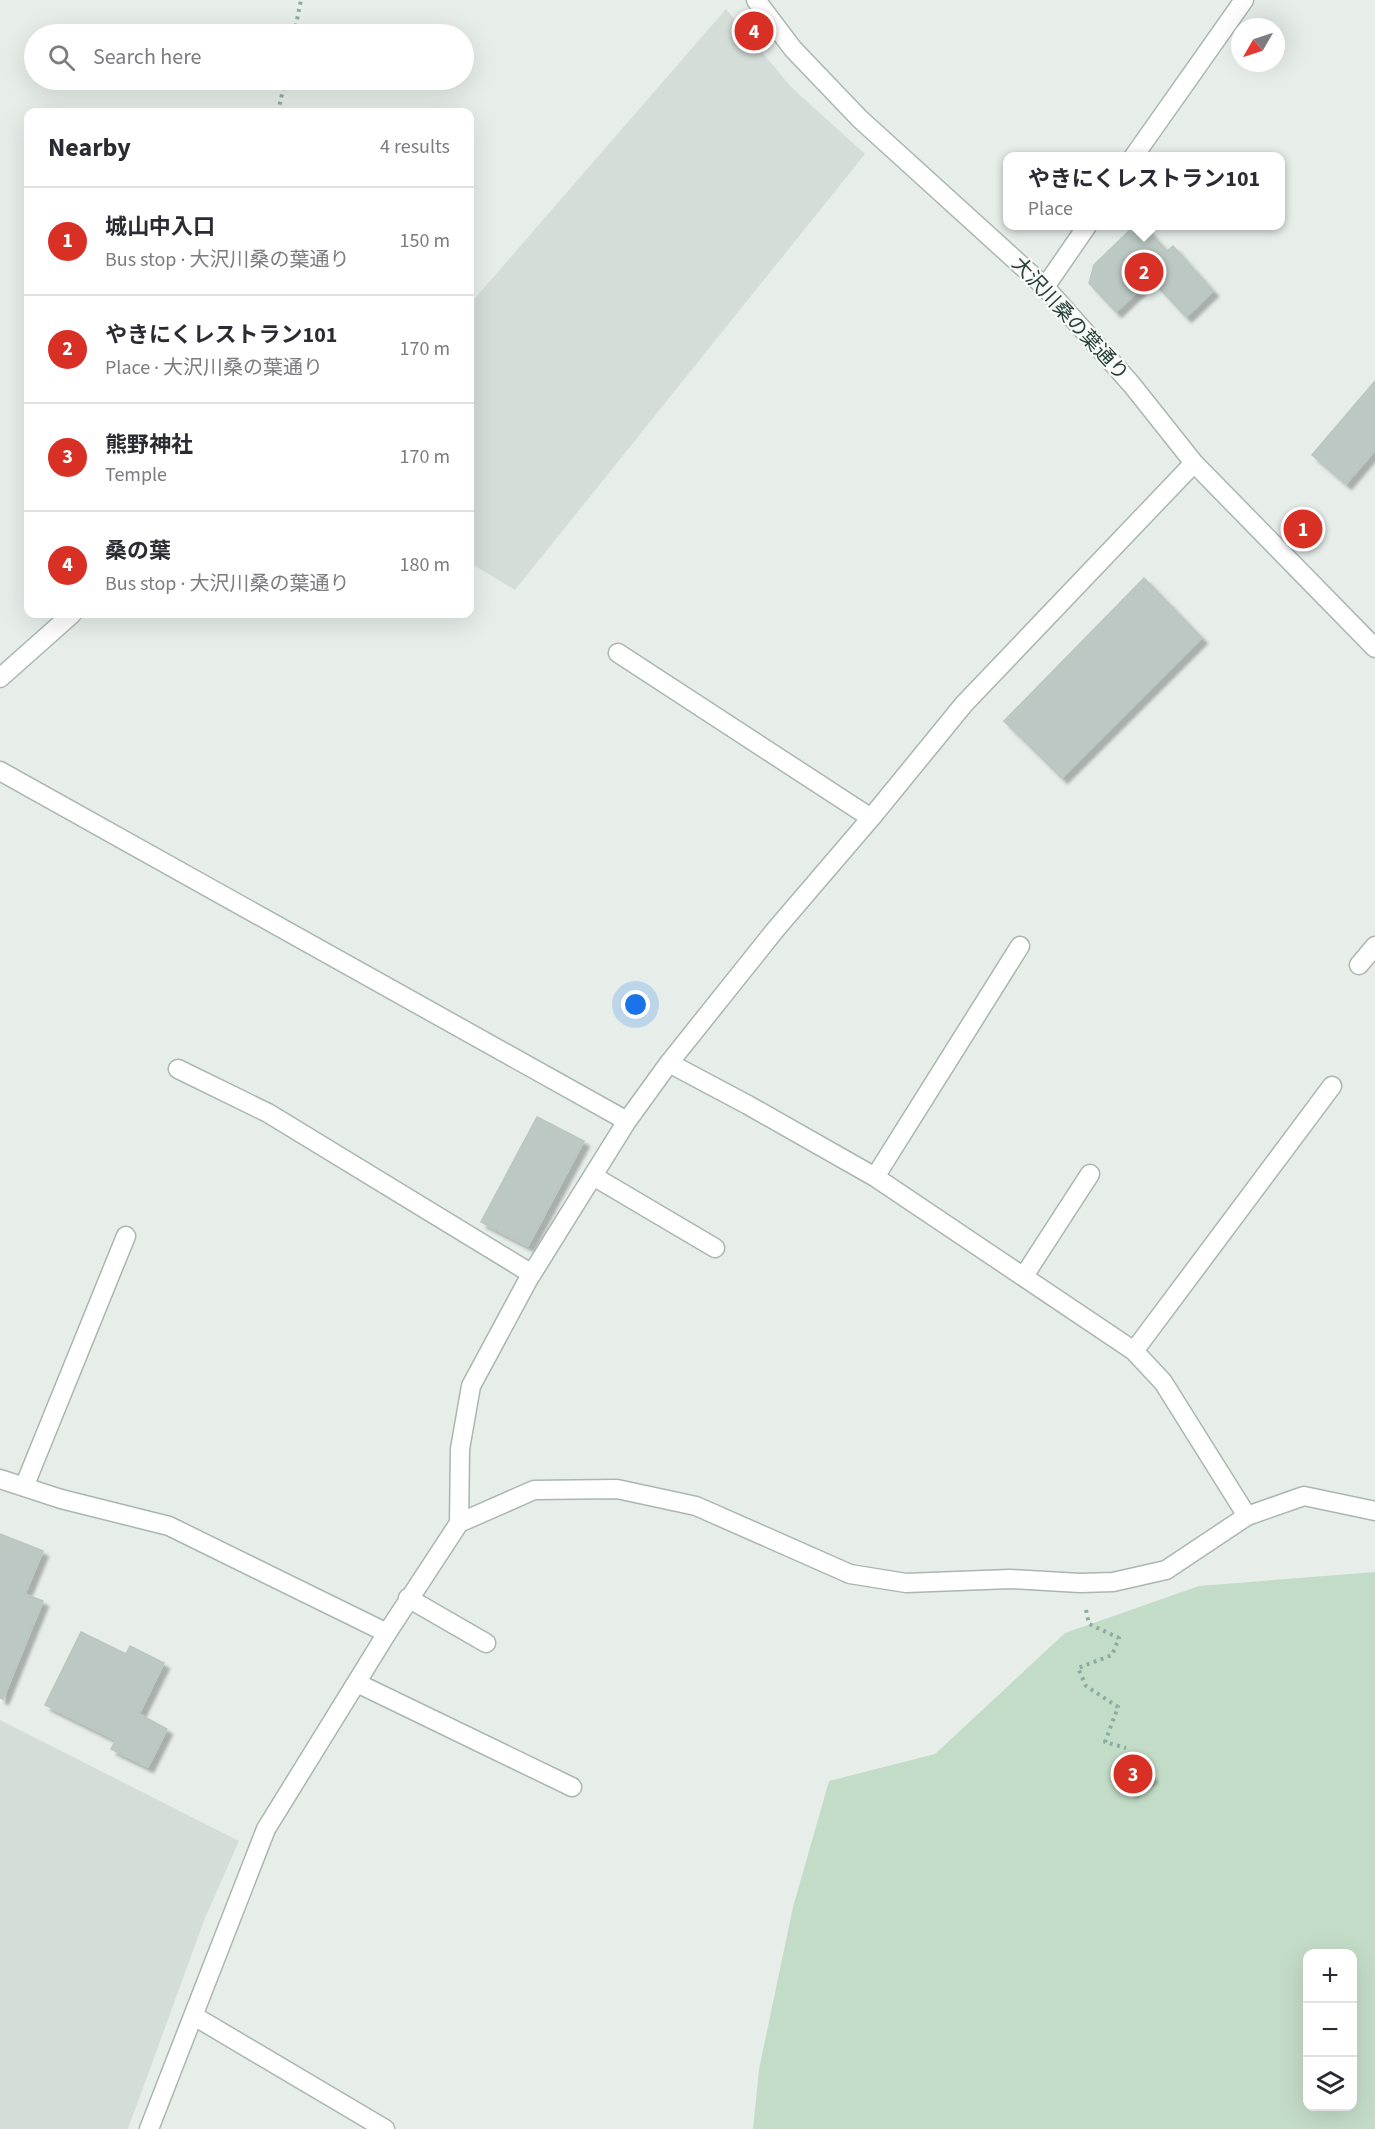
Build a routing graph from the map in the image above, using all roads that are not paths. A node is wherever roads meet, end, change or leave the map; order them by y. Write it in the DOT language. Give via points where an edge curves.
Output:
graph roads {
  1 [pos="756,0"];
  2 [pos="1244,0"];
  3 [pos="1137,152"];
  4 [pos="1084,230"];
  5 [pos="1045,286"];
  6 [pos="1194,463"];
  7 [pos="68,618"];
  8 [pos="1375,648"];
  9 [pos="618,653"];
  10 [pos="0,678"];
  11 [pos="0,771"];
  12 [pos="871,818"];
  13 [pos="1375,945"];
  14 [pos="1020,946"];
  15 [pos="1359,965"];
  16 [pos="669,1063"];
  17 [pos="178,1069"];
  18 [pos="1332,1086"];
  19 [pos="627,1121"];
  20 [pos="1090,1174"];
  21 [pos="592,1176"];
  22 [pos="875,1177"];
  23 [pos="126,1236"];
  24 [pos="715,1248"];
  25 [pos="532,1274"];
  26 [pos="1024,1276"];
  27 [pos="1134,1351"];
  28 [pos="0,1479"];
  29 [pos="24,1487"];
  30 [pos="1375,1510"];
  31 [pos="1247,1516"];
  32 [pos="459,1523"];
  33 [pos="408,1598"];
  34 [pos="387,1633"];
  35 [pos="486,1643"];
  36 [pos="357,1683"];
  37 [pos="572,1786"];
  38 [pos="194,2016"];
  39 [pos="148,2129"];
  40 [pos="386,2129"];
  1 -- 5 [label="street, 大沢川桑の葉通り" via="793,49 860,119"];
  2 -- 3 [label="street"];
  4 -- 5 [label="street"];
  5 -- 6 [label="street, 大沢川桑の葉通り"];
  6 -- 8 [label="street, 大沢川桑の葉通り"];
  6 -- 12 [label="street" via="964,704"];
  7 -- 10 [label="street"];
  9 -- 12 [label="street"];
  11 -- 19 [label="street"];
  12 -- 16 [label="street"];
  13 -- 15 [label="street"];
  14 -- 22 [label="street"];
  16 -- 19 [label="street"];
  16 -- 22 [label="street"];
  17 -- 25 [label="street" via="268,1113"];
  18 -- 27 [label="street"];
  19 -- 21 [label="street"];
  20 -- 26 [label="street"];
  21 -- 24 [label="street"];
  21 -- 25 [label="street"];
  22 -- 26 [label="street"];
  23 -- 29 [label="street"];
  25 -- 32 [label="street" via="471,1386 460,1449"];
  26 -- 27 [label="street"];
  27 -- 31 [label="street" via="1163,1382"];
  28 -- 29 [label="street"];
  29 -- 34 [label="street" via="169,1526"];
  30 -- 31 [label="street" via="1304,1496"];
  31 -- 32 [label="street" via="1166,1569 1113,1582 1080,1583 1010,1579 906,1583 850,1574 696,1506 617,1489 534,1490"];
  32 -- 33 [label="street"];
  33 -- 34 [label="street"];
  33 -- 35 [label="street"];
  34 -- 36 [label="street"];
  36 -- 37 [label="street"];
  36 -- 38 [label="street" via="266,1829"];
  38 -- 39 [label="street"];
  38 -- 40 [label="street"];
}
